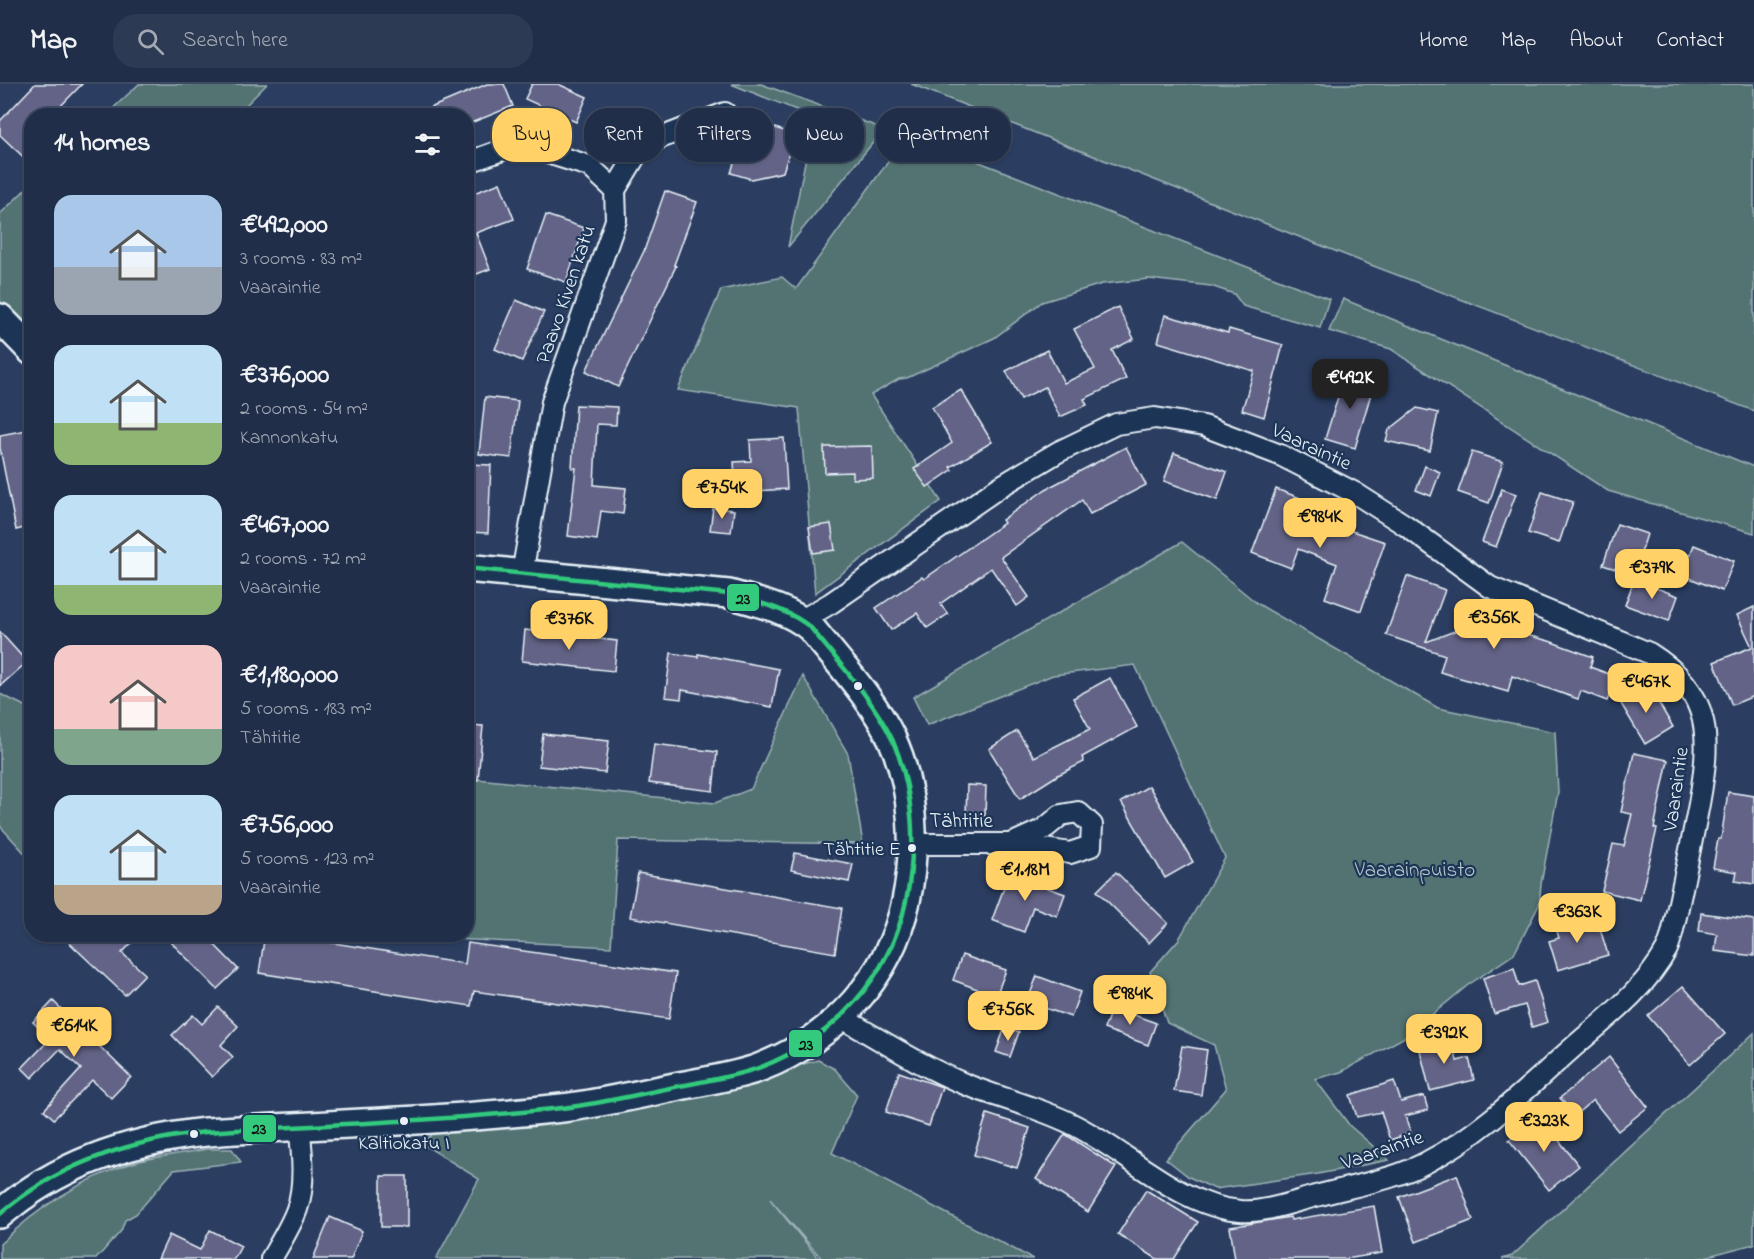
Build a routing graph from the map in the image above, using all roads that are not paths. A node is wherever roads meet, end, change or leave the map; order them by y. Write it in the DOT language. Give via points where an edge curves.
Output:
graph roads {
  1 [pos="676,132"];
  2 [pos="474,159"];
  3 [pos="615,190"];
  4 [pos="0,318"];
  5 [pos="24,343"];
  6 [pos="474,569"];
  7 [pos="522,574"];
  8 [pos="802,620"];
  9 [pos="911,844"];
  10 [pos="1011,844"];
  11 [pos="842,1018"];
  12 [pos="299,1125"];
  13 [pos="0,1214"];
  14 [pos="272,1259"];
  1 -- 3 [label="street" via="642,145"];
  2 -- 3 [label="street" via="519,144 590,166"];
  3 -- 7 [label="street, Paavo Kiven katu" via="616,220 552,402"];
  4 -- 5 [label="street"];
  6 -- 7 [label="street"];
  7 -- 8 [label="street" via="729,594 768,604"];
  8 -- 9 [label="street" via="869,701 892,739 906,778"];
  8 -- 11 [label="street, Vaaraintie" via="1058,452 1116,424 1155,418 1204,426 1280,455 1355,493 1490,587 1649,653 1687,683 1706,728 1706,762 1669,946 1648,978 1531,1085 1458,1144 1424,1164 1380,1179 1276,1206 1244,1211 1214,1207 1183,1193 1069,1122 911,1060"];
  9 -- 10 [label="street, Tähtitie"];
  9 -- 11 [label="street" via="909,888 902,918 885,959"];
  11 -- 12 [label="street" via="760,1068 639,1094 565,1108"];
  12 -- 13 [label="street" via="163,1137 119,1148 40,1185"];
  12 -- 14 [label="street" via="302,1156 297,1209"];
}
